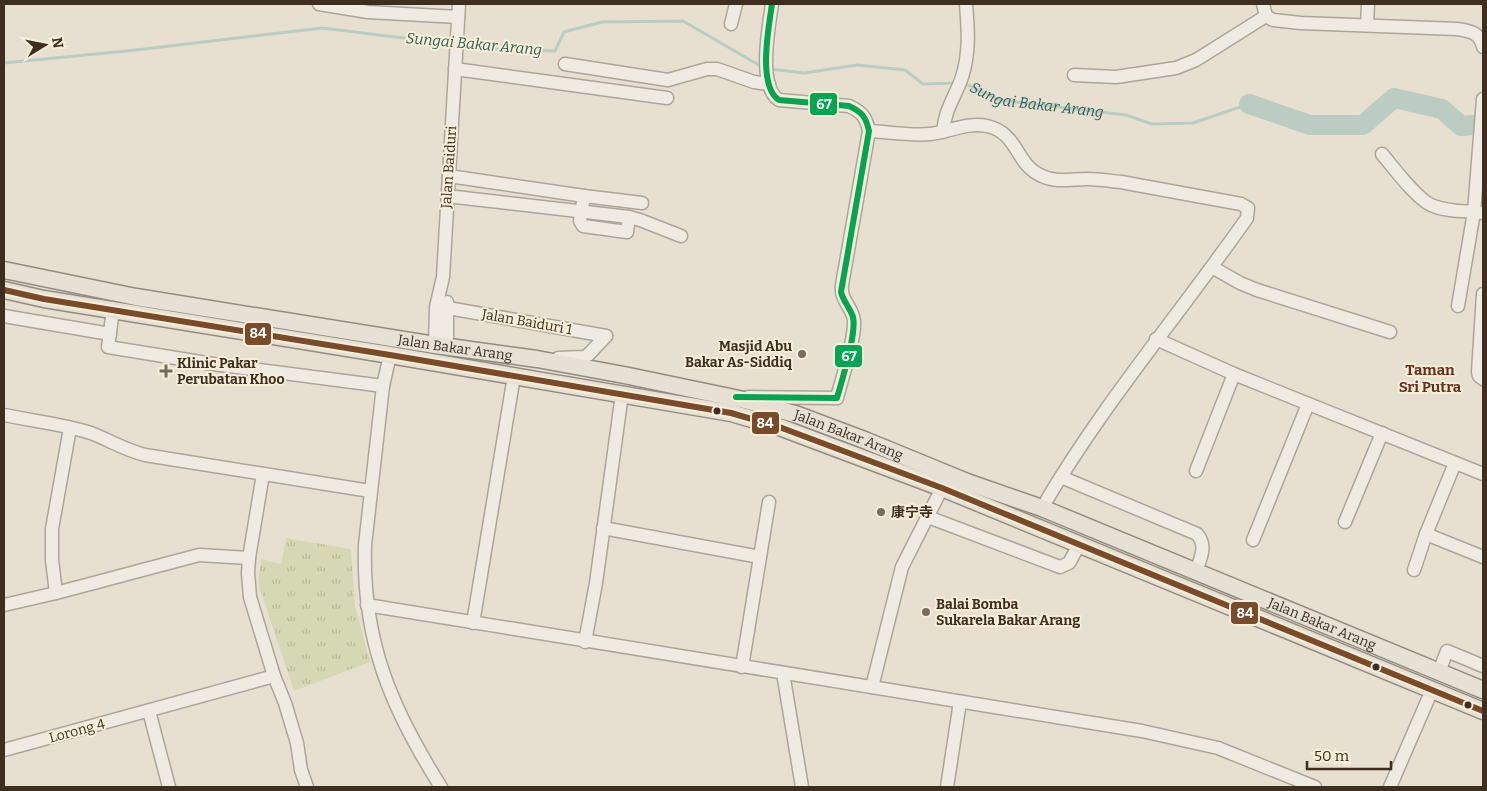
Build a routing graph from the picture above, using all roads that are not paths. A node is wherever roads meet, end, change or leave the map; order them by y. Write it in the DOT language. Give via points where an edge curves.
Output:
graph roads {
  1 [pos="319,4"];
  2 [pos="459,4"];
  3 [pos="736,4"];
  4 [pos="772,4"];
  5 [pos="966,4"];
  6 [pos="1368,4"];
  7 [pos="1264,10"];
  8 [pos="458,17"];
  9 [pos="731,24"];
  10 [pos="1367,25"];
  11 [pos="1480,31"];
  12 [pos="1483,47"];
  13 [pos="455,63"];
  14 [pos="565,64"];
  15 [pos="1074,75"];
  16 [pos="768,80"];
  17 [pos="667,98"];
  18 [pos="1483,100"];
  19 [pos="1483,114"];
  20 [pos="869,131"];
  21 [pos="943,132"];
  22 [pos="1382,154"];
  23 [pos="449,176"];
  24 [pos="447,196"];
  25 [pos="584,196"];
  26 [pos="642,203"];
  27 [pos="580,212"];
  28 [pos="1479,212"];
  29 [pos="681,236"];
  30 [pos="1212,267"];
  31 [pos="4,270"];
  32 [pos="443,277"];
  33 [pos="4,290"];
  34 [pos="1483,294"];
  35 [pos="1458,306"];
  36 [pos="448,308"];
  37 [pos="113,310"];
  38 [pos="4,316"];
  39 [pos="1390,332"];
  40 [pos="1156,339"];
  41 [pos="109,340"];
  42 [pos="441,346"];
  43 [pos="390,355"];
  44 [pos="537,359"];
  45 [pos="1234,374"];
  46 [pos="514,376"];
  47 [pos="1483,379"];
  48 [pos="384,386"];
  49 [pos="622,394"];
  50 [pos="731,396"];
  51 [pos="1308,404"];
  52 [pos="4,415"];
  53 [pos="70,428"];
  54 [pos="1382,434"];
  55 [pos="1455,463"];
  56 [pos="1196,471"];
  57 [pos="263,474"];
  58 [pos="1483,474"];
  59 [pos="1061,477"];
  60 [pos="942,488"];
  61 [pos="370,491"];
  62 [pos="769,502"];
  63 [pos="1042,508"];
  64 [pos="928,517"];
  65 [pos="1345,522"];
  66 [pos="603,528"];
  67 [pos="1426,534"];
  68 [pos="1253,540"];
  69 [pos="1080,545"];
  70 [pos="760,557"];
  71 [pos="1483,557"];
  72 [pos="249,558"];
  73 [pos="1414,570"];
  74 [pos="1196,571"];
  75 [pos="1243,591"];
  76 [pos="56,593"];
  77 [pos="4,605"];
  78 [pos="367,605"];
  79 [pos="1235,610"];
  80 [pos="473,623"];
  81 [pos="585,642"];
  82 [pos="1483,666"];
  83 [pos="742,667"];
  84 [pos="1440,672"];
  85 [pos="783,673"];
  86 [pos="274,676"];
  87 [pos="872,687"];
  88 [pos="1432,690"];
  89 [pos="1483,690"];
  90 [pos="960,702"];
  91 [pos="150,711"];
  92 [pos="1483,711"];
  93 [pos="4,750"];
  94 [pos="169,787"];
  95 [pos="307,787"];
  96 [pos="441,787"];
  97 [pos="802,787"];
  98 [pos="947,787"];
  99 [pos="1315,787"];
  100 [pos="1390,787"];
  1 -- 8 [label="street" via="368,12"];
  2 -- 8 [label="street, Jalan Baiduri"];
  3 -- 9 [label="street"];
  4 -- 16 [label="street" via="767,42"];
  5 -- 21 [label="street" via="968,46"];
  6 -- 10 [label="street"];
  7 -- 10 [label="street" via="1273,20"];
  7 -- 15 [label="street" via="1196,60 1176,68 1116,77"];
  8 -- 13 [label="street, Jalan Baiduri"];
  10 -- 11 [label="street"];
  11 -- 12 [label="street"];
  13 -- 17 [label="street"];
  13 -- 23 [label="street, Jalan Baiduri"];
  14 -- 16 [label="street" via="668,80 707,69 717,69 754,82"];
  16 -- 20 [label="street" via="772,94 779,100 849,106 859,111 866,118"];
  18 -- 19 [label="street"];
  19 -- 28 [label="street"];
  20 -- 21 [label="street"];
  20 -- 50 [label="street" via="842,285 843,298 854,319 837,398"];
  21 -- 30 [label="street" via="973,124 1000,131 1007,135 1030,168 1050,179 1102,180 1246,205 1247,218"];
  22 -- 28 [label="street" via="1432,206"];
  23 -- 24 [label="street, Jalan Baiduri"];
  23 -- 25 [label="street"];
  24 -- 27 [label="street"];
  24 -- 32 [label="street, Jalan Baiduri"];
  25 -- 26 [label="street"];
  25 -- 27 [label="street"];
  27 -- 29 [label="street" via="582,226 627,232 628,217"];
  28 -- 35 [label="street"];
  30 -- 39 [label="street" via="1257,290"];
  30 -- 40 [label="street"];
  31 -- 42 [label="main road, Jalan Bakar Arang" via="136,297"];
  32 -- 36 [label="street, Jalan Baiduri"];
  32 -- 42 [label="street, Jalan Baiduri" via="436,306"];
  33 -- 37 [label="main road, Jalan Bakar Arang"];
  34 -- 47 [label="street" via="1478,372"];
  36 -- 42 [label="street, Jalan Baiduri"];
  36 -- 44 [label="street, Jalan Baiduri 1" via="606,336 584,357"];
  37 -- 41 [label="street"];
  37 -- 43 [label="main road, Jalan Bakar Arang"];
  38 -- 41 [label="street"];
  40 -- 45 [label="street"];
  40 -- 59 [label="street"];
  41 -- 48 [label="street" via="213,364"];
  42 -- 44 [label="main road, Jalan Bakar Arang"];
  43 -- 46 [label="main road, Jalan Bakar Arang"];
  43 -- 48 [label="street"];
  44 -- 50 [label="main road, Jalan Bakar Arang"];
  45 -- 51 [label="street"];
  45 -- 56 [label="street"];
  46 -- 49 [label="main road, Jalan Bakar Arang"];
  46 -- 80 [label="street"];
  48 -- 61 [label="street"];
  49 -- 60 [label="main road, Jalan Bakar Arang" via="732,413 782,428"];
  49 -- 66 [label="street"];
  50 -- 63 [label="main road, Jalan Bakar Arang" via="798,415"];
  51 -- 54 [label="street"];
  51 -- 68 [label="street"];
  52 -- 53 [label="street"];
  53 -- 57 [label="street" via="145,455"];
  53 -- 76 [label="street" via="52,529"];
  54 -- 55 [label="street"];
  54 -- 65 [label="street"];
  55 -- 58 [label="street"];
  55 -- 67 [label="street"];
  57 -- 61 [label="street"];
  57 -- 72 [label="street"];
  59 -- 63 [label="street"];
  59 -- 74 [label="street" via="1197,534 1203,547"];
  60 -- 64 [label="street"];
  60 -- 69 [label="main road, Jalan Bakar Arang"];
  61 -- 78 [label="street" via="364,564"];
  62 -- 70 [label="street"];
  63 -- 74 [label="main road, Jalan Bakar Arang"];
  64 -- 69 [label="street" via="1060,567 1068,563"];
  64 -- 87 [label="street" via="902,568"];
  66 -- 70 [label="street"];
  66 -- 81 [label="street"];
  67 -- 71 [label="street"];
  67 -- 73 [label="street"];
  69 -- 79 [label="main road, Jalan Bakar Arang"];
  70 -- 83 [label="street"];
  72 -- 76 [label="street" via="199,555"];
  72 -- 86 [label="street" via="250,597"];
  74 -- 75 [label="main road, Jalan Bakar Arang"];
  75 -- 79 [label="main road"];
  75 -- 84 [label="main road, Jalan Bakar Arang"];
  76 -- 77 [label="street"];
  78 -- 80 [label="street"];
  78 -- 96 [label="street" via="377,656 390,695"];
  79 -- 88 [label="main road, Jalan Bakar Arang"];
  80 -- 81 [label="street"];
  81 -- 83 [label="street"];
  82 -- 84 [label="street" via="1447,652"];
  83 -- 85 [label="street"];
  84 -- 89 [label="main road, Jalan Bakar Arang"];
  85 -- 87 [label="street"];
  85 -- 97 [label="street"];
  86 -- 91 [label="street, Lorong 4"];
  86 -- 95 [label="street" via="285,703"];
  87 -- 90 [label="street"];
  88 -- 92 [label="main road, Jalan Bakar Arang"];
  88 -- 100 [label="street"];
  90 -- 98 [label="street"];
  90 -- 99 [label="street" via="1184,739 1218,748"];
  91 -- 93 [label="street, Lorong 4"];
  91 -- 94 [label="street"];
}
